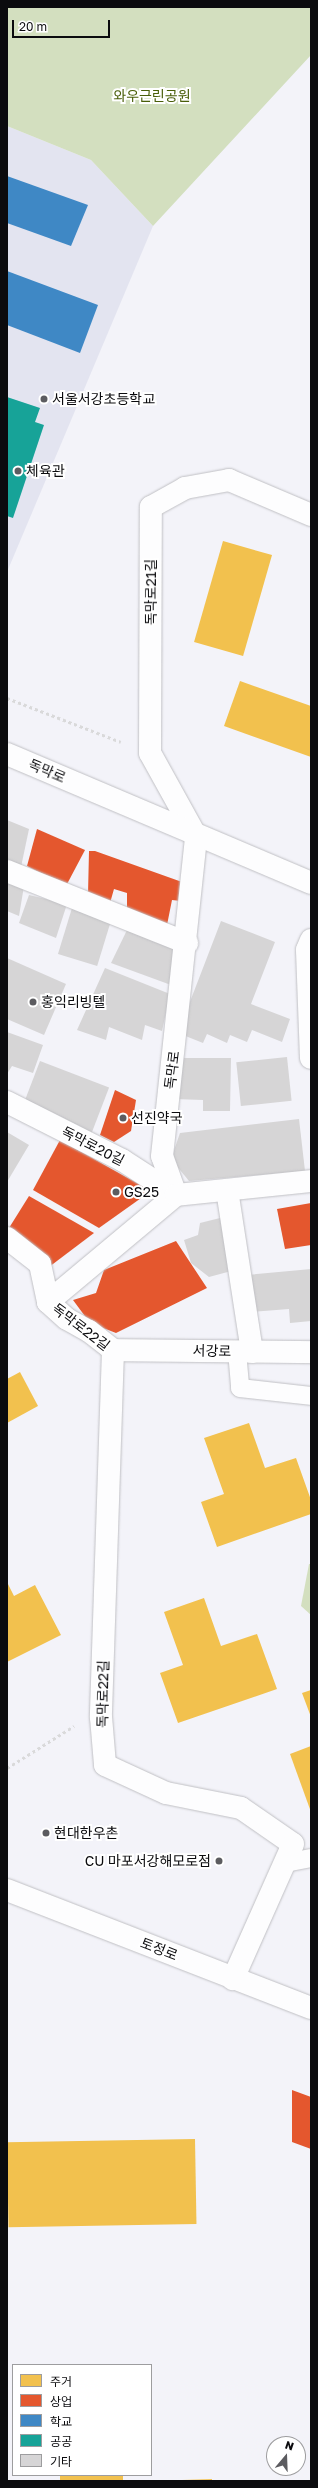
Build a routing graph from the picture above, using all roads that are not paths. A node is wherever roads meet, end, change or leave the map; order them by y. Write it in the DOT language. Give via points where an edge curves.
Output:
graph roads {
  1 [pos="311,515"];
  2 [pos="7,754"];
  3 [pos="196,836"];
  4 [pos="7,871"];
  5 [pos="311,883"];
  6 [pos="311,940"];
  7 [pos="187,943"];
  8 [pos="311,1058"];
  9 [pos="7,1102"];
  10 [pos="311,1181"];
  11 [pos="227,1190"];
  12 [pos="176,1195"];
  13 [pos="7,1238"];
  14 [pos="48,1302"];
  15 [pos="113,1350"];
  16 [pos="245,1351"];
  17 [pos="311,1352"];
  18 [pos="311,1396"];
  19 [pos="311,1858"];
  20 [pos="285,1862"];
  21 [pos="7,1890"];
  22 [pos="233,1979"];
  23 [pos="311,2008"];
  1 -- 3 [label="street, 독막로21길" via="229,480 186,488 152,507 150,753"];
  2 -- 3 [label="street, 독막로"];
  3 -- 5 [label="street, 독막로"];
  3 -- 7 [label="street, 독막로"];
  4 -- 7 [label="street"];
  6 -- 8 [label="street" via="307,950"];
  7 -- 12 [label="street, 독막로" via="162,1156"];
  9 -- 12 [label="street, 독막로20길" via="122,1160"];
  10 -- 11 [label="street"];
  11 -- 12 [label="street"];
  11 -- 16 [label="street"];
  12 -- 14 [label="street, 독막로22길"];
  13 -- 14 [label="street, 독막로22길" via="40,1264"];
  14 -- 15 [label="street, 독막로22길" via="67,1320 89,1331"];
  15 -- 16 [label="street, 서강로"];
  15 -- 20 [label="street, 독막로22길" via="101,1717 105,1765 166,1794 241,1808 293,1844"];
  16 -- 17 [label="street, 서강로"];
  16 -- 18 [label="lane" via="240,1388"];
  19 -- 20 [label="lane"];
  20 -- 22 [label="street, 독막로22길"];
  21 -- 22 [label="street, 토정로"];
  22 -- 23 [label="street, 토정로"];
}
